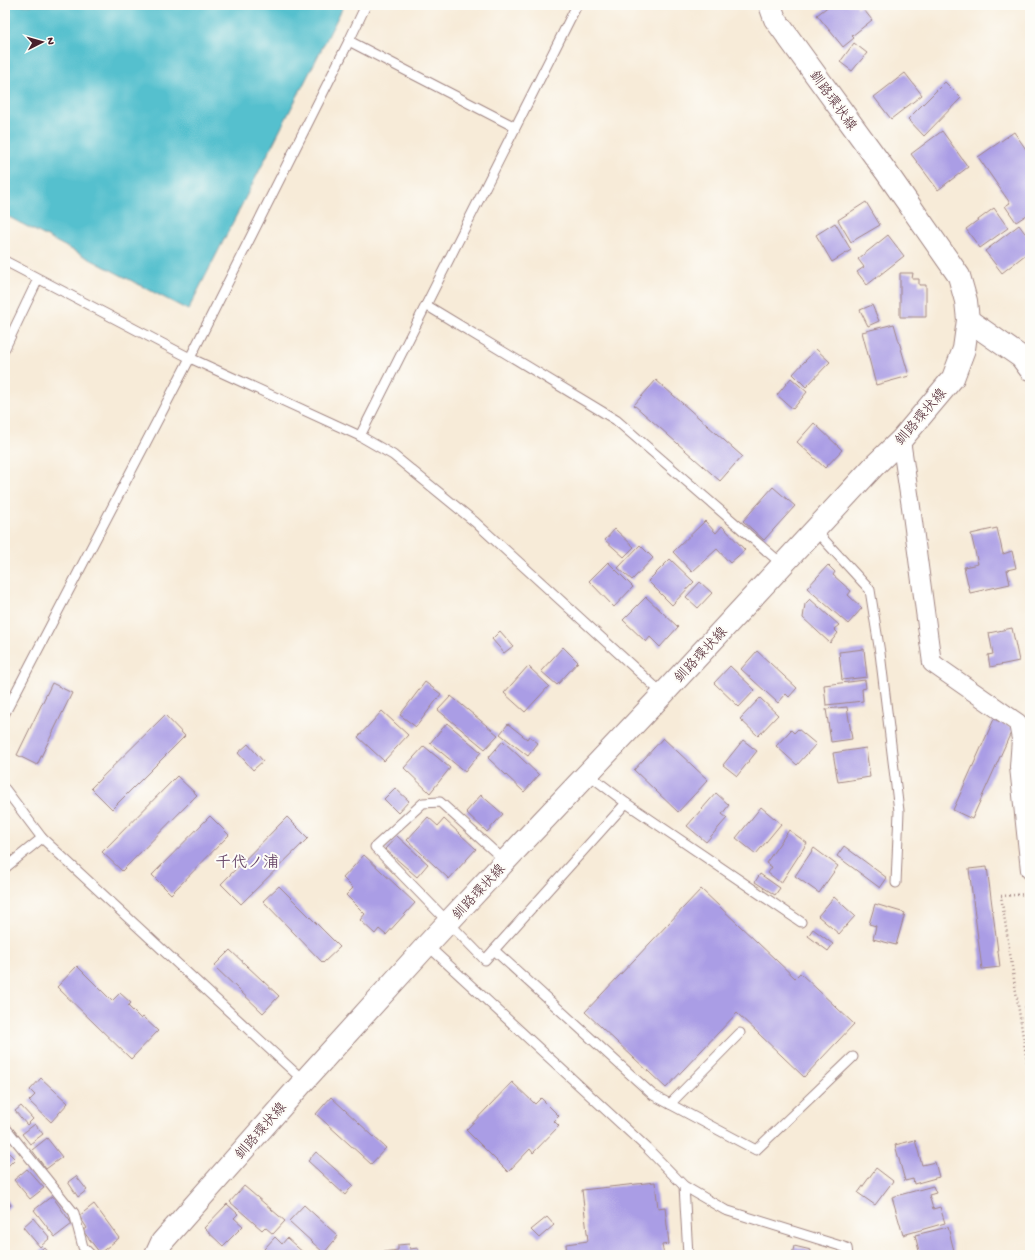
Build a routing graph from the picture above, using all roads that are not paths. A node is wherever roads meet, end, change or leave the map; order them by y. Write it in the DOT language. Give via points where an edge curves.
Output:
graph roads {
  1 [pos="366,5"];
  2 [pos="577,5"];
  3 [pos="770,5"];
  4 [pos="349,41"];
  5 [pos="515,127"];
  6 [pos="5,261"];
  7 [pos="38,279"];
  8 [pos="426,305"];
  9 [pos="968,320"];
  10 [pos="5,348"];
  11 [pos="190,358"];
  12 [pos="1030,369"];
  13 [pos="360,436"];
  14 [pos="901,440"];
  15 [pos="815,530"];
  16 [pos="783,565"];
  17 [pos="663,694"];
  18 [pos="5,713"];
  19 [pos="588,774"];
  20 [pos="5,789"];
  21 [pos="626,803"];
  22 [pos="42,838"];
  23 [pos="505,862"];
  24 [pos="5,868"];
  25 [pos="1030,870"];
  26 [pos="896,883"];
  27 [pos="800,922"];
  28 [pos="448,923"];
  29 [pos="428,945"];
  30 [pos="494,950"];
  31 [pos="740,1033"];
  32 [pos="853,1057"];
  33 [pos="304,1081"];
  34 [pos="670,1104"];
  35 [pos="5,1127"];
  36 [pos="684,1186"];
  37 [pos="91,1255"];
  38 [pos="156,1255"];
  39 [pos="688,1255"];
  40 [pos="848,1255"];
  1 -- 4 [label="lane"];
  2 -- 5 [label="lane"];
  3 -- 9 [label="main road, 釧路環状線" via="775,19 959,276"];
  4 -- 5 [label="lane"];
  4 -- 11 [label="lane"];
  5 -- 8 [label="lane"];
  6 -- 7 [label="lane"];
  7 -- 10 [label="lane"];
  7 -- 11 [label="lane"];
  8 -- 13 [label="lane"];
  8 -- 16 [label="lane" via="616,420"];
  9 -- 12 [label="main road" via="1021,357"];
  9 -- 14 [label="main road, 釧路環状線" via="964,350 953,378"];
  11 -- 13 [label="lane"];
  11 -- 18 [label="lane"];
  13 -- 17 [label="lane" via="393,455 475,522"];
  14 -- 15 [label="main road, 釧路環状線"];
  14 -- 25 [label="street" via="932,664 1018,723 1021,739 1019,767"];
  15 -- 16 [label="main road, 釧路環状線"];
  15 -- 26 [label="lane" via="870,590 899,811"];
  16 -- 17 [label="main road, 釧路環状線"];
  17 -- 19 [label="main road, 釧路環状線"];
  19 -- 21 [label="lane"];
  19 -- 23 [label="main road, 釧路環状線"];
  20 -- 22 [label="lane"];
  21 -- 27 [label="lane"];
  21 -- 30 [label="lane"];
  22 -- 24 [label="lane"];
  22 -- 33 [label="lane"];
  23 -- 28 [label="main road, 釧路環状線"];
  23 -- 28 [label="lane" via="440,802 423,803 375,847"];
  28 -- 29 [label="main road, 釧路環状線"];
  28 -- 30 [label="lane" via="485,960"];
  29 -- 33 [label="main road, 釧路環状線"];
  29 -- 36 [label="lane" via="647,1148"];
  30 -- 34 [label="lane" via="653,1095"];
  31 -- 34 [label="lane"];
  32 -- 34 [label="lane" via="756,1150"];
  33 -- 38 [label="main road, 釧路環状線" via="162,1242"];
  35 -- 37 [label="lane" via="74,1212 83,1247"];
  36 -- 39 [label="lane"];
  36 -- 40 [label="lane" via="725,1210 847,1248"];
}
